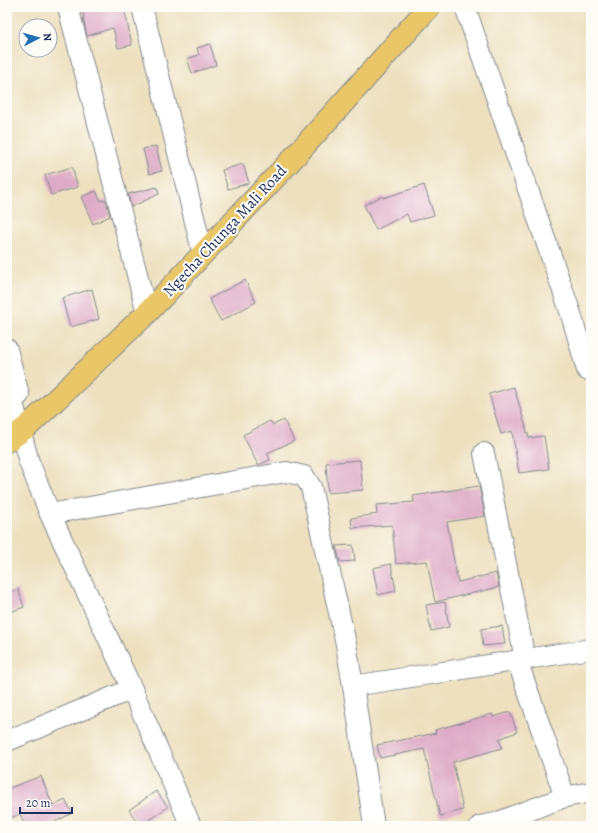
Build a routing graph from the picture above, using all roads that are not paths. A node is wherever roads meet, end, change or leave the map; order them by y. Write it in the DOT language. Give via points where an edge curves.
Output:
graph roads {
  1 [pos="68,7"];
  2 [pos="142,7"];
  3 [pos="465,7"];
  4 [pos="432,8"];
  5 [pos="203,254"];
  6 [pos="147,313"];
  7 [pos="7,349"];
  8 [pos="587,370"];
  9 [pos="7,381"];
  10 [pos="18,434"];
  11 [pos="484,454"];
  12 [pos="50,514"];
  13 [pos="591,649"];
  14 [pos="521,660"];
  15 [pos="353,686"];
  16 [pos="132,689"];
  17 [pos="7,741"];
  18 [pos="591,792"];
  19 [pos="565,797"];
  20 [pos="190,826"];
  21 [pos="374,826"];
  22 [pos="480,826"];
  1 -- 6 [label="street"];
  2 -- 5 [label="street"];
  3 -- 8 [label="street" via="568,306"];
  4 -- 5 [label="main road, Ngecha Chunga Mali Road"];
  5 -- 6 [label="main road, Ngecha Chunga Mali Road"];
  6 -- 10 [label="main road, Ngecha Chunga Mali Road"];
  7 -- 10 [label="street"];
  9 -- 10 [label="street"];
  10 -- 12 [label="street"];
  11 -- 14 [label="street"];
  12 -- 15 [label="street" via="286,472 304,476 311,487"];
  12 -- 16 [label="street"];
  13 -- 14 [label="street"];
  14 -- 15 [label="street"];
  14 -- 19 [label="street"];
  15 -- 21 [label="street"];
  16 -- 17 [label="street"];
  16 -- 20 [label="street"];
  18 -- 19 [label="street"];
  19 -- 22 [label="street" via="495,823"];
}
